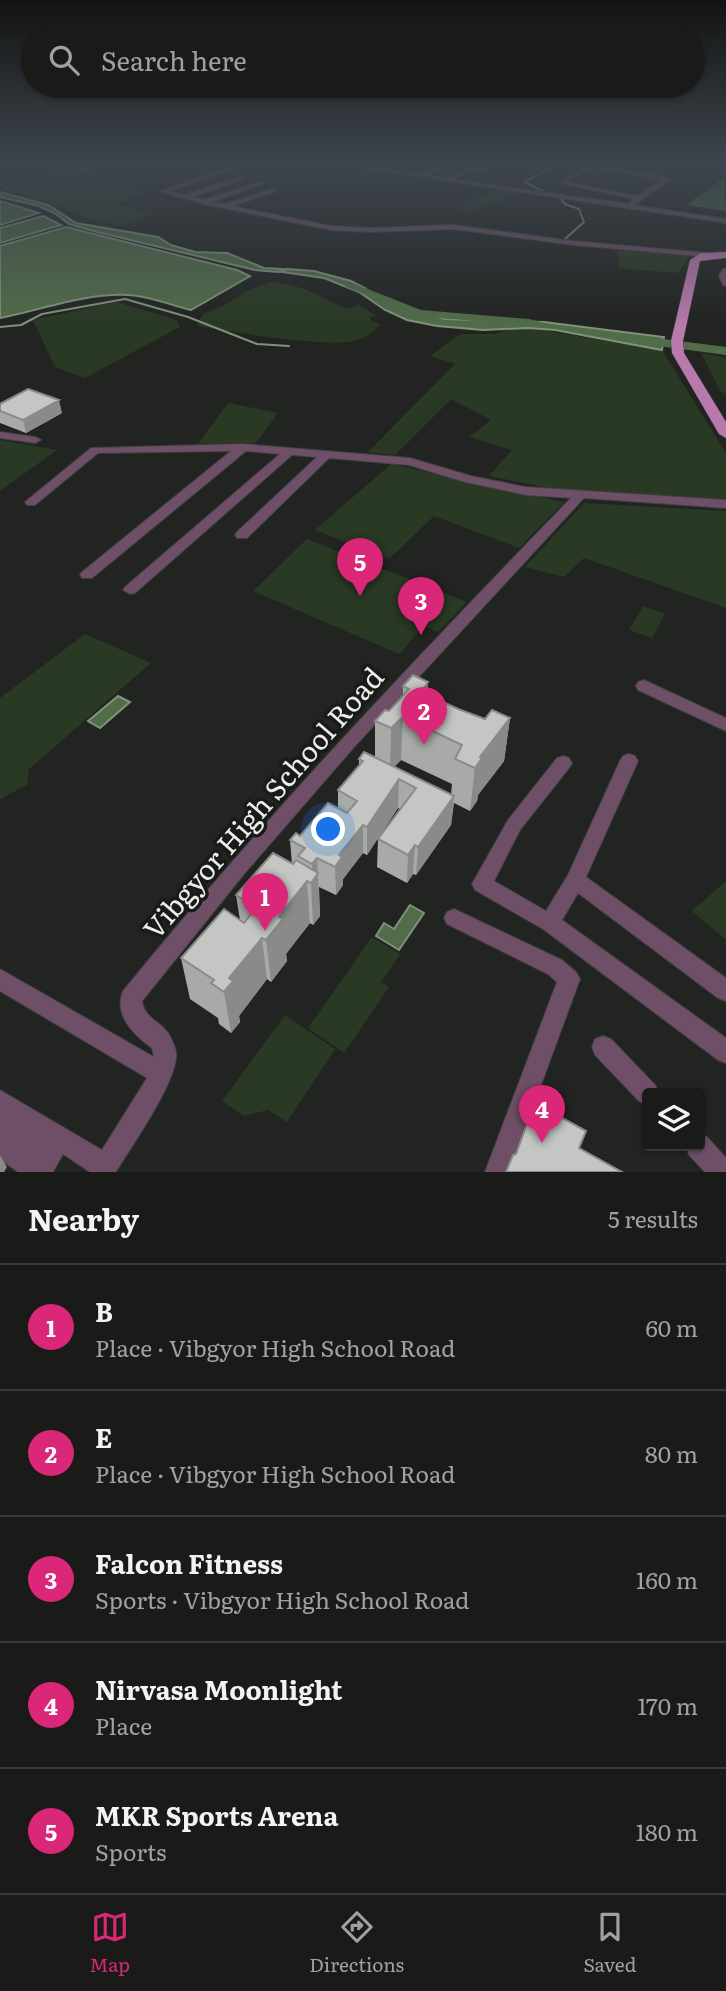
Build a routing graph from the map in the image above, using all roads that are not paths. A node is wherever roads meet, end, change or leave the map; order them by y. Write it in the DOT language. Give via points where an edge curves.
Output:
graph roads {
  1 [pos="276,217"];
  2 [pos="699,217"];
  3 [pos="726,221"];
  4 [pos="718,255"];
  5 [pos="726,271"];
  6 [pos="726,283"];
  7 [pos="681,348"];
  8 [pos="726,418"];
  9 [pos="726,434"];
  10 [pos="0,435"];
  11 [pos="36,440"];
  12 [pos="243,447"];
  13 [pos="291,450"];
  14 [pos="327,454"];
  15 [pos="579,497"];
  16 [pos="31,502"];
  17 [pos="726,505"];
  18 [pos="242,535"];
  19 [pos="86,575"];
  20 [pos="130,590"];
  21 [pos="643,685"];
  22 [pos="726,725"];
  23 [pos="629,761"];
  24 [pos="563,763"];
  25 [pos="575,880"];
  26 [pos="454,918"];
  27 [pos="550,923"];
  28 [pos="0,979"];
  29 [pos="726,991"];
  30 [pos="603,1047"];
  31 [pos="726,1052"];
  32 [pos="162,1074"];
  33 [pos="643,1088"];
  34 [pos="0,1102"];
  35 [pos="0,1121"];
  36 [pos="0,1144"];
  37 [pos="703,1151"];
  38 [pos="104,1169"];
  39 [pos="40,1171"];
  40 [pos="496,1172"];
  41 [pos="722,1172"];
  1 -- 4 [label="street" via="331,228 453,227"];
  2 -- 3 [label="street"];
  4 -- 7 [label="main road" via="701,264"];
  5 -- 6 [label="street"];
  7 -- 8 [label="main road"];
  7 -- 9 [label="main road"];
  10 -- 11 [label="street"];
  12 -- 13 [label="street"];
  12 -- 16 [label="street" via="95,450"];
  12 -- 19 [label="street"];
  13 -- 14 [label="street"];
  13 -- 20 [label="street"];
  14 -- 15 [label="street" via="410,462 526,491"];
  14 -- 18 [label="street"];
  15 -- 17 [label="street"];
  15 -- 32 [label="street, Vibgyor High School Road" via="352,741 200,912 131,998 133,1014 160,1040 166,1054"];
  21 -- 22 [label="street"];
  23 -- 25 [label="street"];
  24 -- 27 [label="street" via="514,825 482,884"];
  25 -- 27 [label="street"];
  25 -- 29 [label="street"];
  26 -- 40 [label="street" via="555,967 569,979"];
  27 -- 31 [label="street"];
  28 -- 32 [label="street"];
  30 -- 33 [label="street"];
  32 -- 38 [label="street"];
  34 -- 38 [label="street"];
  35 -- 39 [label="street" via="51,1154"];
  36 -- 39 [label="street"];
  37 -- 41 [label="street"];
}
